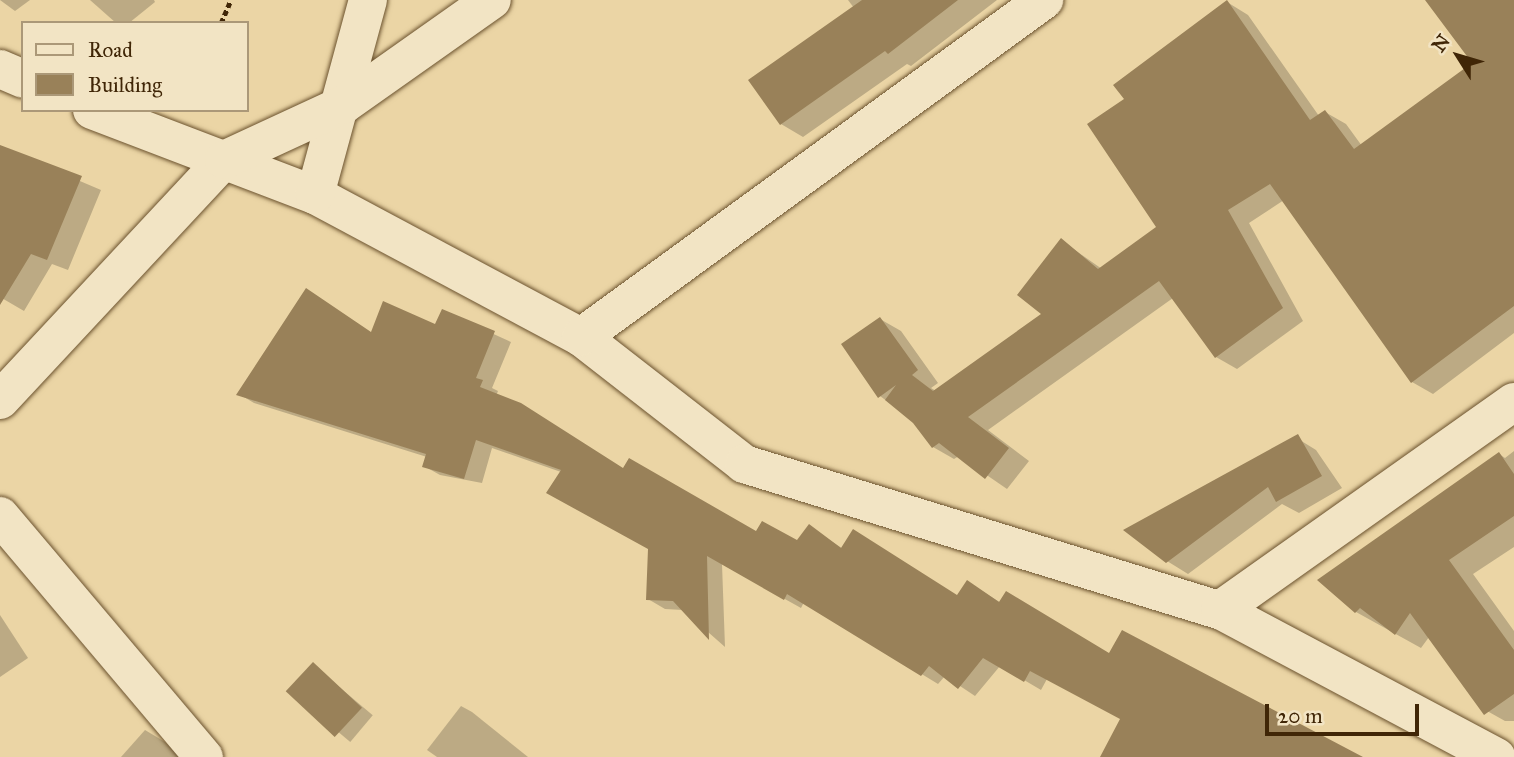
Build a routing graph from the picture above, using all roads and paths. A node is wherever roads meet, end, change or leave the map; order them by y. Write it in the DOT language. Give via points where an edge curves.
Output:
graph roads {
  1 [pos="231,0"];
  2 [pos="368,0"];
  3 [pos="492,0"];
  4 [pos="1044,0"];
  5 [pos="222,21"];
  6 [pos="0,69"];
  7 [pos="21,78"];
  8 [pos="343,105"];
  9 [pos="97,112"];
  10 [pos="224,160"];
  11 [pos="315,195"];
  12 [pos="580,337"];
  13 [pos="0,400"];
  14 [pos="1514,402"];
  15 [pos="0,516"];
  16 [pos="1220,610"];
  17 [pos="204,757"];
  18 [pos="1496,757"];
  1 -- 5 [label="path"];
  2 -- 8 [label="street"];
  3 -- 8 [label="street"];
  4 -- 12 [label="street"];
  6 -- 7 [label="street"];
  8 -- 10 [label="street"];
  8 -- 11 [label="street"];
  9 -- 10 [label="street"];
  10 -- 11 [label="street"];
  10 -- 13 [label="street"];
  11 -- 12 [label="street"];
  12 -- 16 [label="street" via="744,464"];
  14 -- 16 [label="street"];
  15 -- 17 [label="street"];
  16 -- 18 [label="street"];
}
